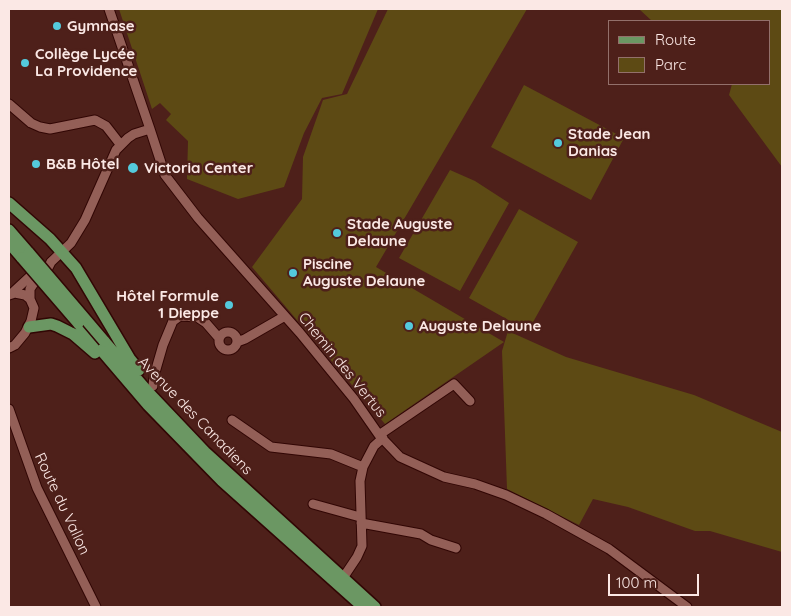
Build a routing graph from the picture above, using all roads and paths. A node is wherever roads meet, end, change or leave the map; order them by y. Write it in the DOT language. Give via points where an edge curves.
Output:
graph roads {
  1 [pos="109,9"];
  2 [pos="9,104"];
  3 [pos="150,129"];
  4 [pos="120,144"];
  5 [pos="9,203"];
  6 [pos="9,230"];
  7 [pos="9,243"];
  8 [pos="63,252"];
  9 [pos="25,256"];
  10 [pos="51,262"];
  11 [pos="10,294"];
  12 [pos="30,299"];
  13 [pos="284,316"];
  14 [pos="29,326"];
  15 [pos="223,332"];
  16 [pos="238,342"];
  17 [pos="9,348"];
  18 [pos="153,386"];
  19 [pos="470,401"];
  20 [pos="148,404"];
  21 [pos="9,409"];
  22 [pos="232,420"];
  23 [pos="381,436"];
  24 [pos="205,452"];
  25 [pos="363,467"];
  26 [pos="314,504"];
  27 [pos="360,520"];
  28 [pos="456,548"];
  29 [pos="343,578"];
  30 [pos="96,607"];
  31 [pos="362,607"];
  32 [pos="376,607"];
  33 [pos="688,607"];
  1 -- 3 [label="street, Chemin des Vertus"];
  2 -- 4 [label="street" via="40,127 95,120 106,126"];
  3 -- 4 [label="street" via="134,134"];
  3 -- 13 [label="street, Chemin des Vertus" via="165,175 172,186"];
  4 -- 8 [label="street" via="111,157 87,217"];
  5 -- 8 [label="main road"];
  6 -- 9 [label="main road, Avenue des Canadiens"];
  7 -- 9 [label="main road, Avenue des Canadiens"];
  8 -- 10 [label="street"];
  8 -- 18 [label="main road" via="76,268 130,360"];
  9 -- 20 [label="main road, Avenue des Canadiens, bridge"];
  9 -- 24 [label="main road, Avenue des Canadiens, bridge"];
  10 -- 11 [label="street" via="44,264"];
  10 -- 12 [label="street" via="30,289"];
  11 -- 12 [label="street" via="22,294"];
  12 -- 14 [label="street" via="34,313"];
  13 -- 16 [label="street"];
  13 -- 23 [label="street, Chemin des Vertus"];
  14 -- 17 [label="street" via="19,341"];
  14 -- 20 [label="main road" via="51,324 73,334"];
  15 -- 16 [label="street" via="231,332"];
  15 -- 16 [label="street" via="220,346 225,351 236,347"];
  15 -- 18 [label="street" via="197,317 180,316 173,321 163,344"];
  18 -- 24 [label="main road" via="203,443"];
  19 -- 23 [label="street" via="454,384"];
  20 -- 31 [label="main road, Avenue des Canadiens" via="222,481"];
  21 -- 30 [label="street, Route du Vallon" via="37,488"];
  22 -- 25 [label="street" via="271,447 331,454"];
  23 -- 25 [label="street"];
  23 -- 33 [label="street, Chemin des Vertus" via="400,457 416,466 506,495 609,549"];
  24 -- 29 [label="main road, Avenue des Canadiens"];
  25 -- 27 [label="street"];
  26 -- 27 [label="street"];
  27 -- 28 [label="street" via="421,534"];
  27 -- 29 [label="street" via="362,546"];
  29 -- 32 [label="main road, Avenue des Canadiens"];
}
